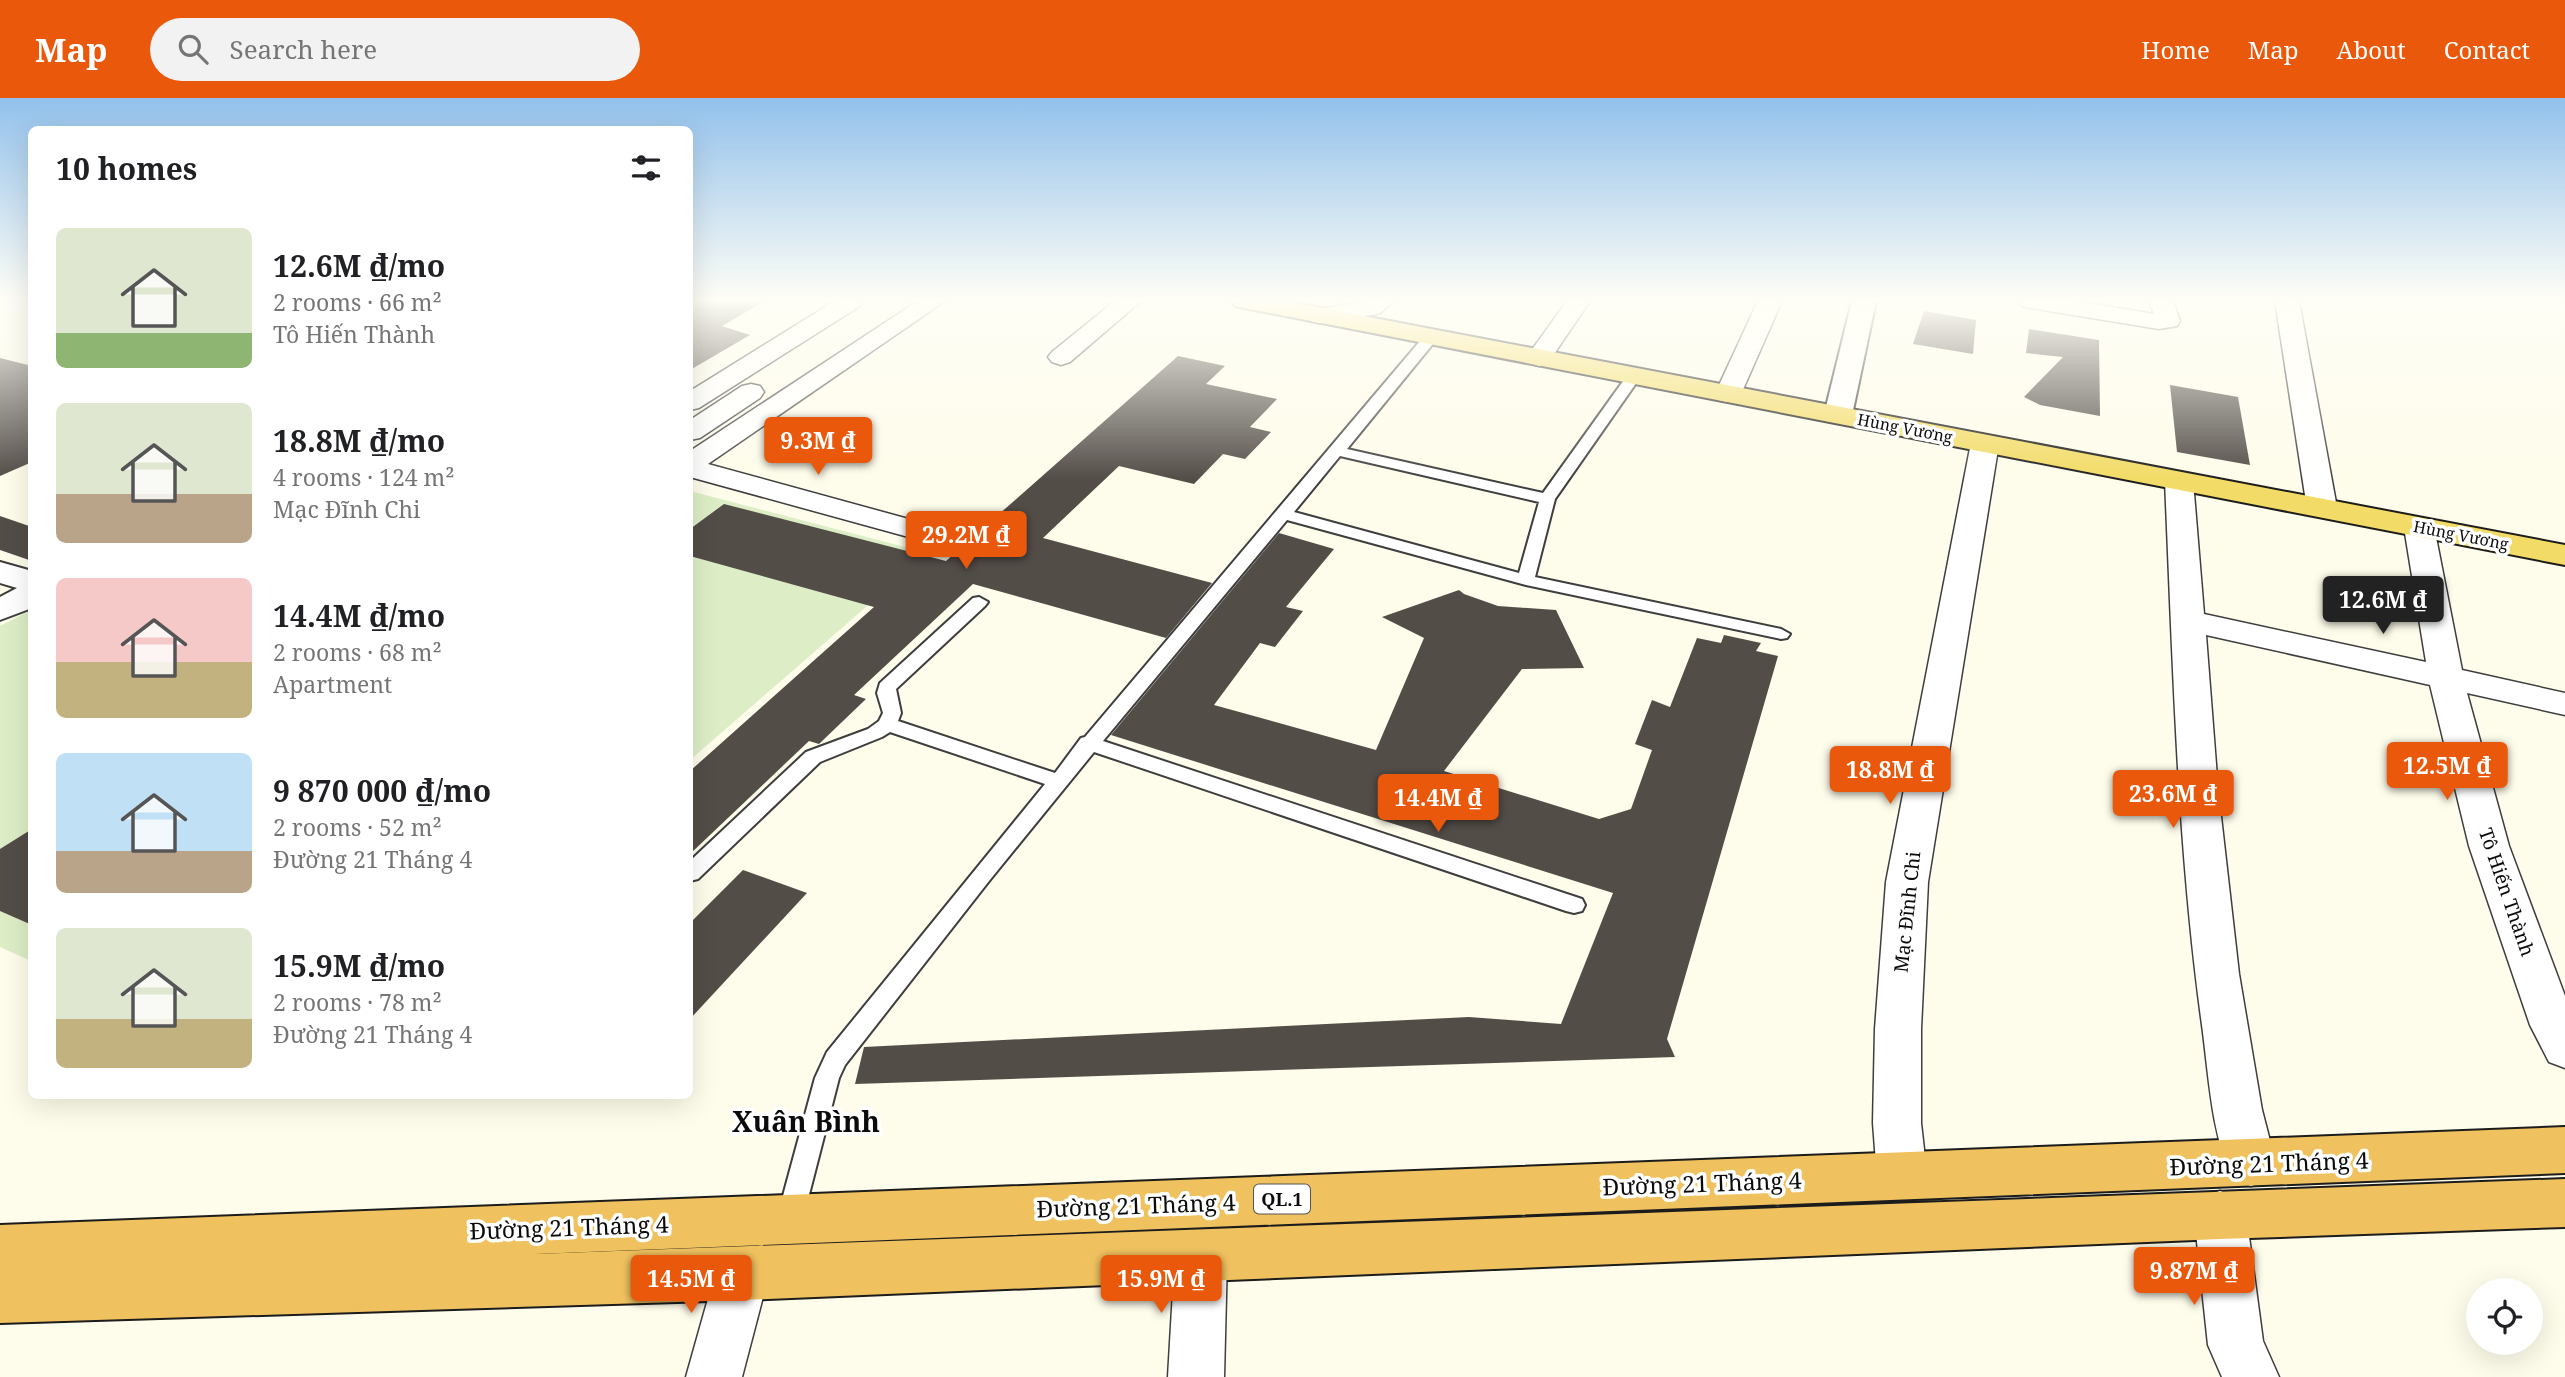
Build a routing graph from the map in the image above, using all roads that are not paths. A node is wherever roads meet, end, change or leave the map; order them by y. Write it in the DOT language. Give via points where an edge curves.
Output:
graph roads {
  1 [pos="755,361"];
  2 [pos="799,361"];
  3 [pos="846,361"];
  4 [pos="1412,361"];
  5 [pos="1553,361"];
  6 [pos="1743,361"];
  7 [pos="1851,361"];
  8 [pos="2297,361"];
  9 [pos="1634,376"];
  10 [pos="1728,394"];
  11 [pos="693,399"];
  12 [pos="1839,415"];
  13 [pos="693,430"];
  14 [pos="1985,443"];
  15 [pos="1338,451"];
  16 [pos="693,464"];
  17 [pos="693,467"];
  18 [pos="2179,481"];
  19 [pos="1547,499"];
  20 [pos="2322,508"];
  21 [pos="1282,514"];
  22 [pos="2419,527"];
  23 [pos="934,534"];
  24 [pos="2565,555"];
  25 [pos="0,572"];
  26 [pos="1526,580"];
  27 [pos="28,581"];
  28 [pos="28,596"];
  29 [pos="979,602"];
  30 [pos="0,610"];
  31 [pos="2190,621"];
  32 [pos="1781,634"];
  33 [pos="2446,679"];
  34 [pos="2565,705"];
  35 [pos="887,724"];
  36 [pos="1088,743"];
  37 [pos="1057,781"];
  38 [pos="693,870"];
  39 [pos="1574,905"];
  40 [pos="2565,1049"];
  41 [pos="2565,1150"];
  42 [pos="2252,1164"];
  43 [pos="1902,1176"];
  44 [pos="2565,1203"];
  45 [pos="2220,1214"];
  46 [pos="790,1218"];
  47 [pos="0,1251"];
  48 [pos="1200,1256"];
  49 [pos="742,1274"];
  50 [pos="0,1296"];
  51 [pos="714,1377"];
  52 [pos="1196,1377"];
  53 [pos="2251,1377"];
  1 -- 11 [label="street"];
  2 -- 13 [label="street"];
  3 -- 16 [label="street"];
  4 -- 15 [label="lane"];
  5 -- 9 [label="main road, Hùng Vương"];
  6 -- 10 [label="street"];
  7 -- 12 [label="street"];
  8 -- 20 [label="street"];
  9 -- 10 [label="main road, Hùng Vương"];
  9 -- 19 [label="lane"];
  10 -- 12 [label="main road, Hùng Vương"];
  12 -- 14 [label="main road, Hùng Vương"];
  14 -- 18 [label="main road, Hùng Vương"];
  14 -- 43 [label="street, Mạc Đĩnh Chi" via="1907,882 1898,1029"];
  15 -- 19 [label="lane"];
  15 -- 21 [label="lane"];
  17 -- 23 [label="street"];
  18 -- 20 [label="main road, Hùng Vương"];
  18 -- 31 [label="street"];
  19 -- 26 [label="lane"];
  20 -- 22 [label="main road, Hùng Vương"];
  21 -- 26 [label="lane"];
  21 -- 36 [label="lane"];
  22 -- 24 [label="main road, Hùng Vương"];
  22 -- 33 [label="street, Tô Hiến Thành"];
  25 -- 27 [label="street"];
  26 -- 32 [label="lane"];
  28 -- 30 [label="street"];
  29 -- 35 [label="lane" via="887,687 892,713"];
  31 -- 33 [label="street"];
  31 -- 42 [label="street" via="2199,790 2217,974 2238,1110"];
  33 -- 34 [label="street"];
  33 -- 40 [label="street, Tô Hiến Thành" via="2489,846"];
  35 -- 37 [label="lane"];
  35 -- 38 [label="lane" via="813,757"];
  36 -- 37 [label="lane"];
  36 -- 39 [label="lane"];
  37 -- 46 [label="lane" via="836,1059"];
  41 -- 42 [label="highway, Đường 21 Tháng 4 / QL.1"];
  42 -- 43 [label="highway, Đường 21 Tháng 4 / QL.1"];
  43 -- 46 [label="highway, Đường 21 Tháng 4 / QL.1"];
  44 -- 45 [label="highway"];
  45 -- 48 [label="highway"];
  45 -- 53 [label="street" via="2236,1345"];
  46 -- 47 [label="highway, Đường 21 Tháng 4 / QL.1"];
  48 -- 49 [label="highway"];
  48 -- 52 [label="street"];
  49 -- 50 [label="highway"];
  49 -- 51 [label="street"];
}
